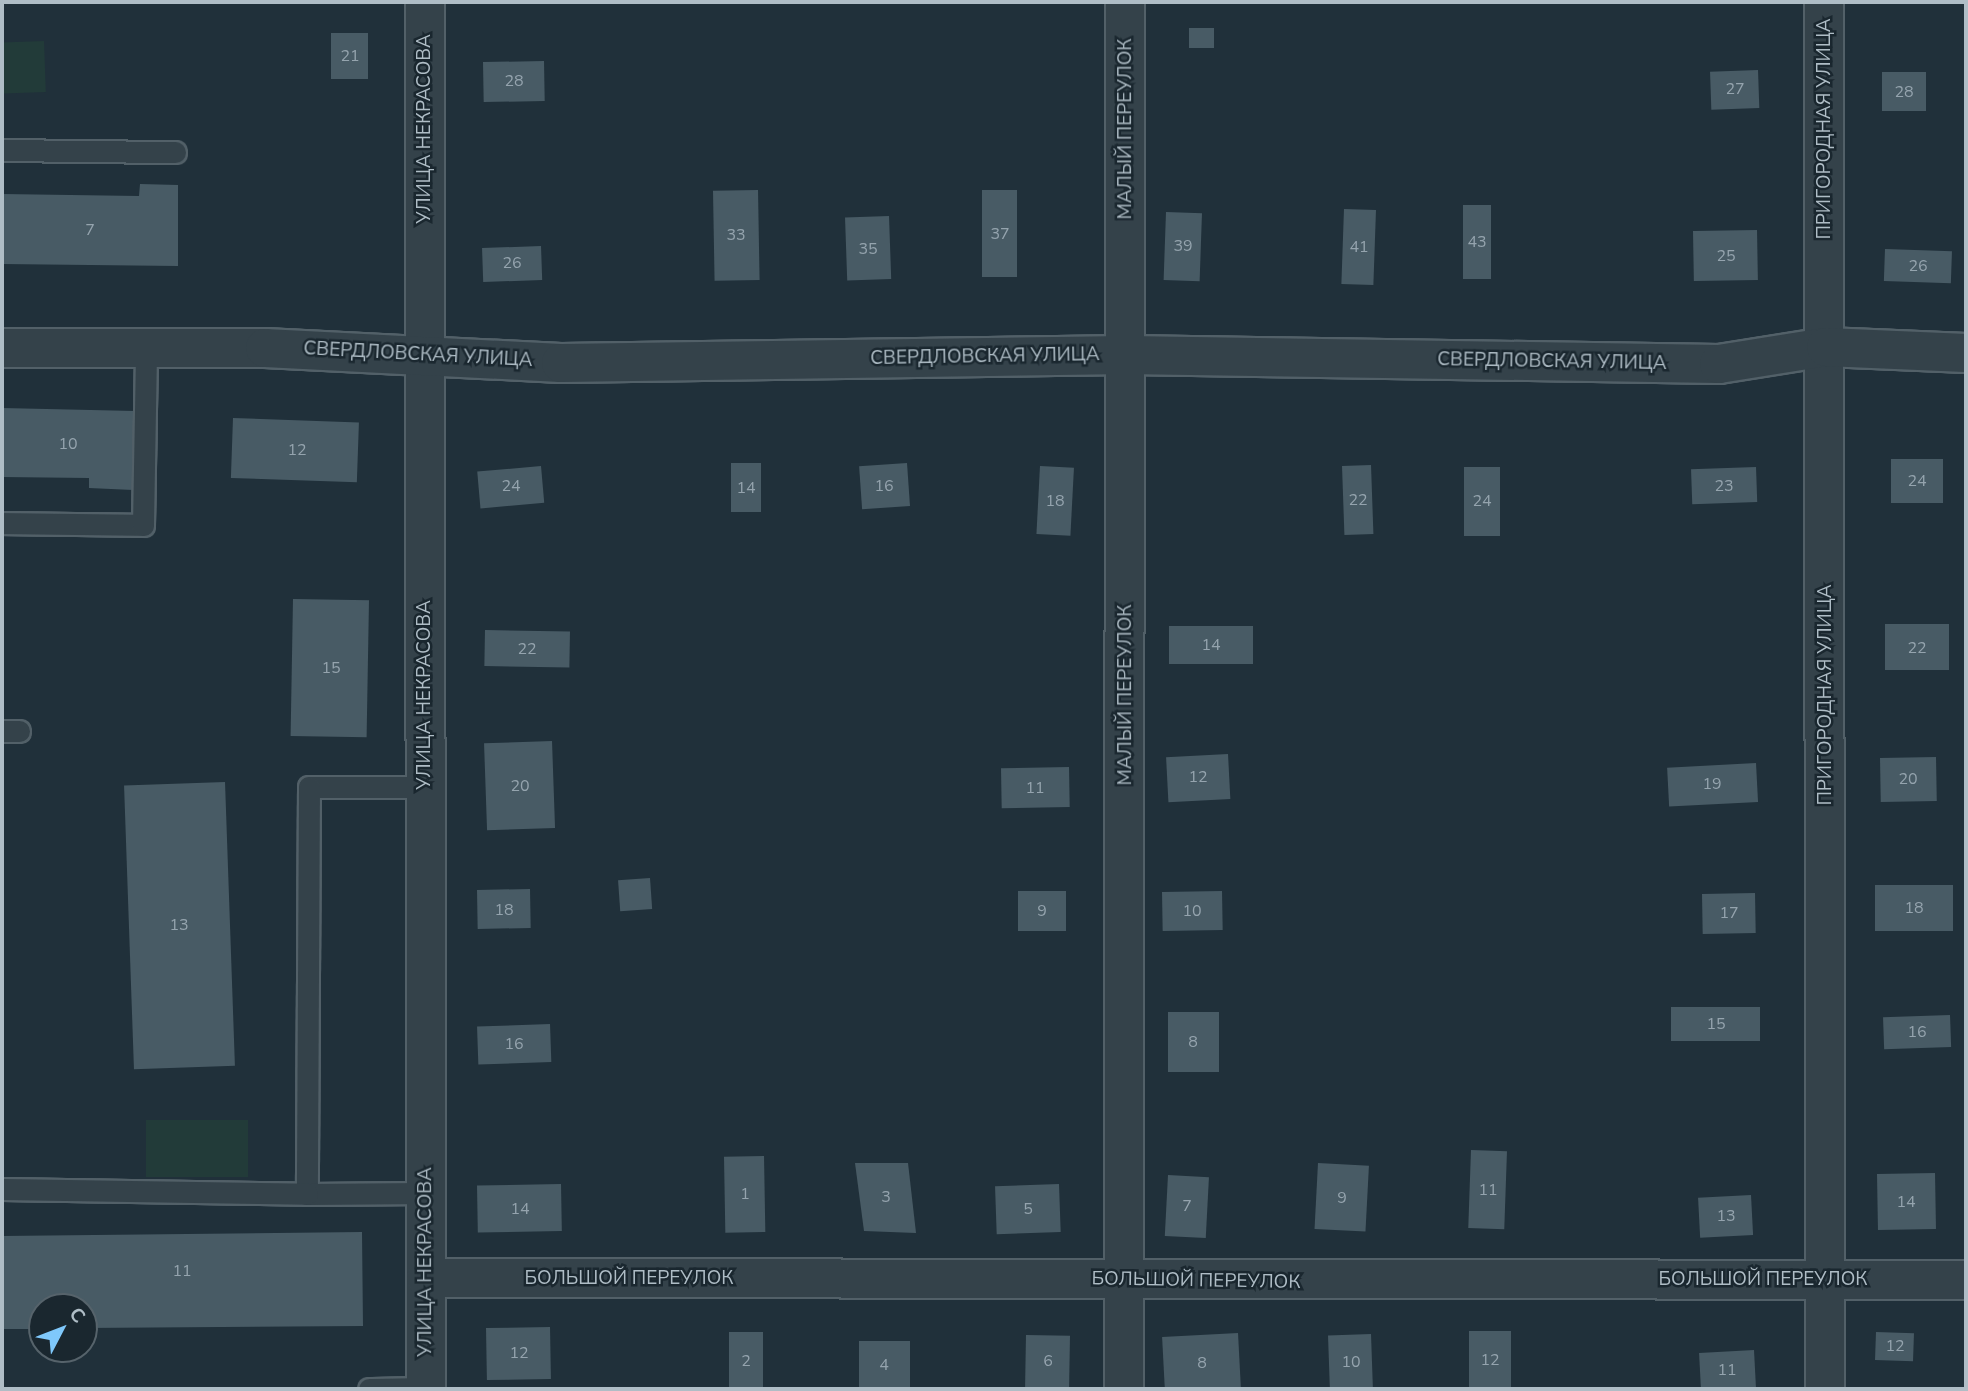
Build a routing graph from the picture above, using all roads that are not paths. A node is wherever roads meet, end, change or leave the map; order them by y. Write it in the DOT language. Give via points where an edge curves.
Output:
graph roads {
  1 [pos="425,2"];
  2 [pos="1125,2"];
  3 [pos="1824,2"];
  4 [pos="2,150"];
  5 [pos="175,152"];
  6 [pos="1826,347"];
  7 [pos="2,348"];
  8 [pos="146,348"];
  9 [pos="425,353"];
  10 [pos="1966,354"];
  11 [pos="1127,355"];
  12 [pos="2,523"];
  13 [pos="425,787"];
  14 [pos="2,1189"];
  15 [pos="426,1193"];
  16 [pos="307,1194"];
  17 [pos="426,1278"];
  18 [pos="1825,1280"];
  19 [pos="1966,1280"];
  20 [pos="1125,1281"];
  21 [pos="426,1388"];
  22 [pos="369,1389"];
  23 [pos="1124,1389"];
  24 [pos="1825,1389"];
  1 -- 9 [label="street, УЛИЦА НЕКРАСОВА"];
  2 -- 11 [label="street, МАЛЫЙ ПЕРЕУЛОК"];
  3 -- 6 [label="street, ПРИГОРОДНАЯ УЛИЦА"];
  4 -- 5 [label="lane"];
  6 -- 10 [label="street, СВЕРДЛОВСКАЯ УЛИЦА"];
  6 -- 11 [label="street, СВЕРДЛОВСКАЯ УЛИЦА" via="1719,364"];
  6 -- 18 [label="street, ПРИГОРОДНАЯ УЛИЦА"];
  7 -- 8 [label="street, СВЕРДЛОВСКАЯ УЛИЦА"];
  8 -- 9 [label="street, СВЕРДЛОВСКАЯ УЛИЦА"];
  8 -- 12 [label="lane" via="143,525"];
  9 -- 11 [label="street, СВЕРДЛОВСКАЯ УЛИЦА" via="561,363"];
  9 -- 13 [label="street, УЛИЦА НЕКРАСОВА"];
  11 -- 20 [label="street, МАЛЫЙ ПЕРЕУЛОК"];
  13 -- 15 [label="street, УЛИЦА НЕКРАСОВА"];
  13 -- 16 [label="lane" via="309,787"];
  14 -- 16 [label="lane"];
  15 -- 16 [label="lane"];
  15 -- 17 [label="street, УЛИЦА НЕКРАСОВА"];
  17 -- 20 [label="street, БОЛЬШОЙ ПЕРЕУЛОК"];
  17 -- 21 [label="street, УЛИЦА НЕКРАСОВА"];
  18 -- 19 [label="street, БОЛЬШОЙ ПЕРЕУЛОК"];
  18 -- 20 [label="street, БОЛЬШОЙ ПЕРЕУЛОК"];
  18 -- 24 [label="street, ПРИГОРОДНАЯ УЛИЦА"];
  20 -- 23 [label="street, МАЛЫЙ ПЕРЕУЛОК"];
  21 -- 22 [label="lane"];
}
